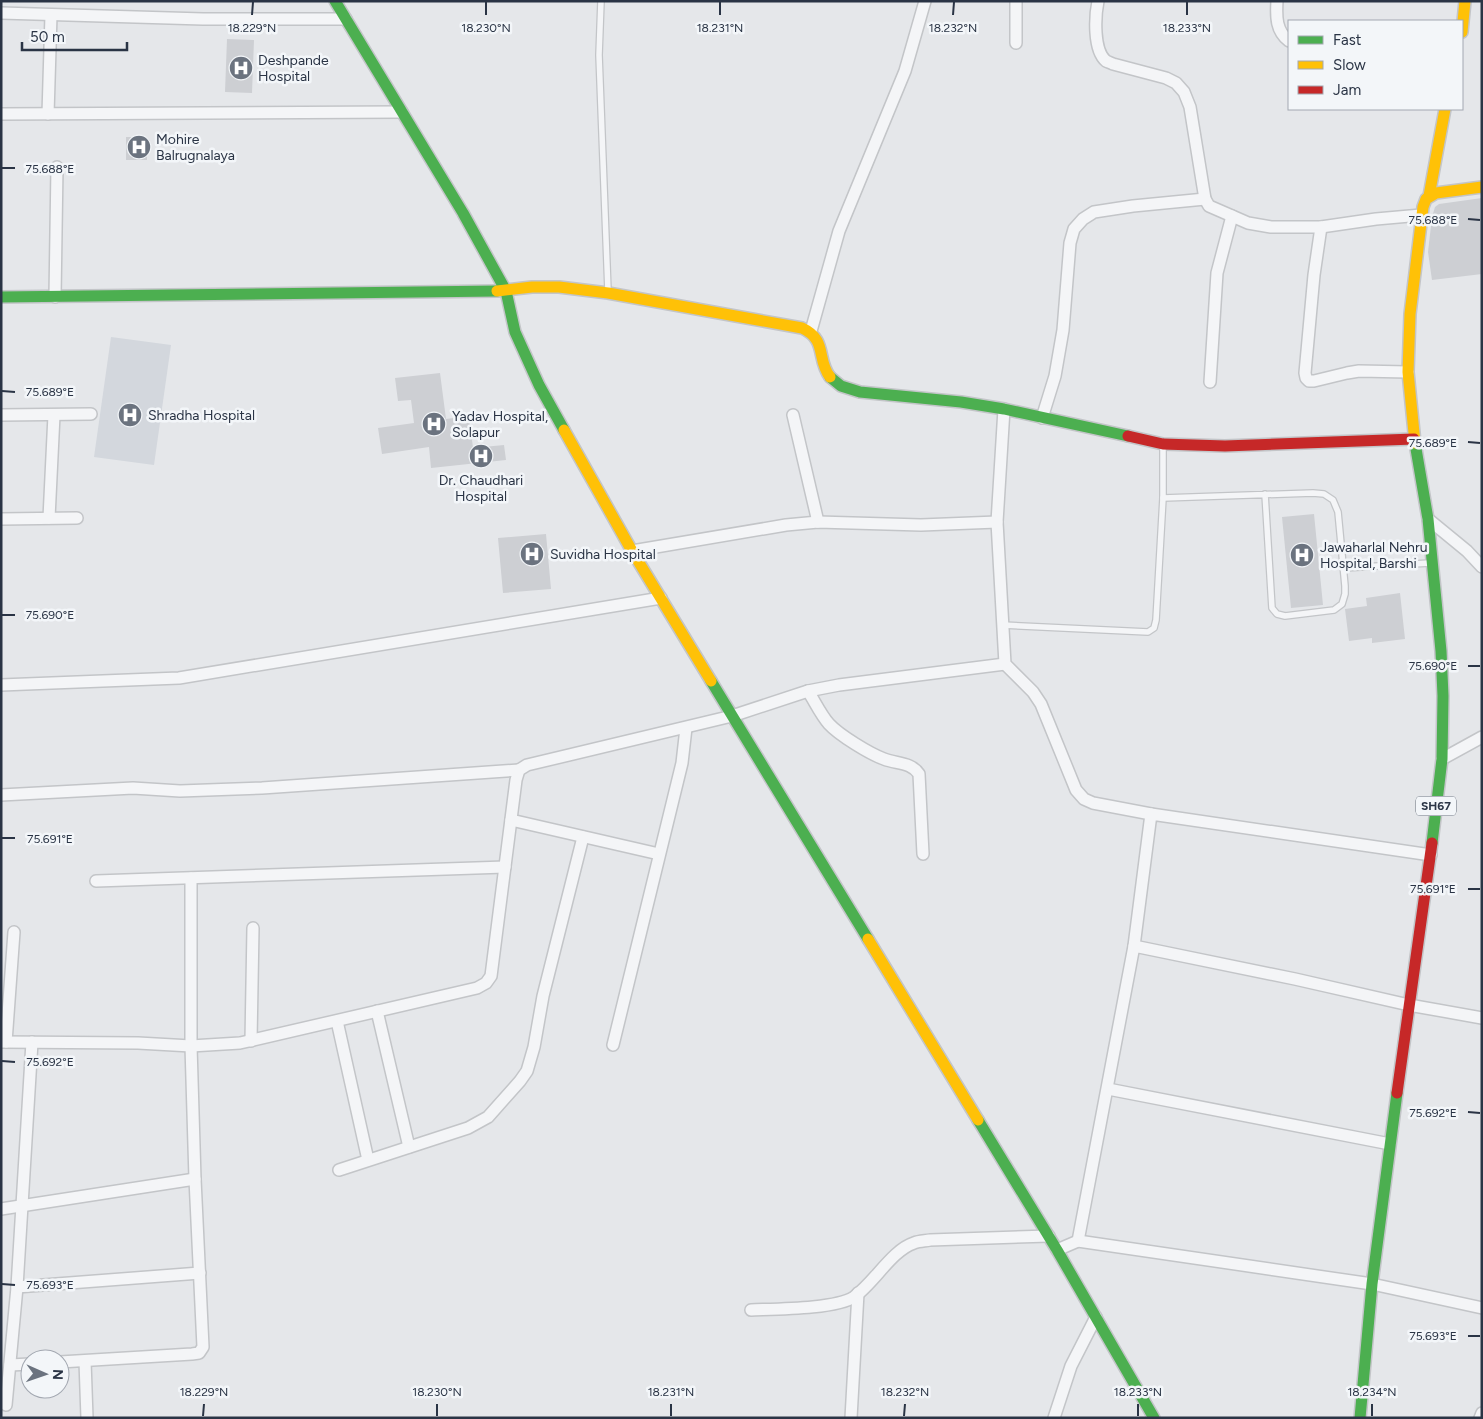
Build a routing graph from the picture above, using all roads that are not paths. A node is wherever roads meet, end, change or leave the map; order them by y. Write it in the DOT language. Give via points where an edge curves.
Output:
graph roads {
  1 [pos="335,1"];
  2 [pos="602,1"];
  3 [pos="925,1"];
  4 [pos="1016,1"];
  5 [pos="1098,1"];
  6 [pos="1277,1"];
  7 [pos="1464,1"];
  8 [pos="1,13"];
  9 [pos="51,14"];
  10 [pos="346,19"];
  11 [pos="1463,27"];
  12 [pos="1288,40"];
  13 [pos="1016,43"];
  14 [pos="1446,110"];
  15 [pos="402,112"];
  16 [pos="1,114"];
  17 [pos="48,114"];
  18 [pos="57,166"];
  19 [pos="1482,187"];
  20 [pos="1429,196"];
  21 [pos="1205,199"];
  22 [pos="1421,215"];
  23 [pos="1232,216"];
  24 [pos="1321,226"];
  25 [pos="506,291"];
  26 [pos="608,293"];
  27 [pos="1,297"];
  28 [pos="55,297"];
  29 [pos="811,331"];
  30 [pos="1408,372"];
  31 [pos="1210,382"];
  32 [pos="1004,409"];
  33 [pos="1,414"];
  34 [pos="54,414"];
  35 [pos="91,414"];
  36 [pos="794,415"];
  37 [pos="1042,418"];
  38 [pos="1414,439"];
  39 [pos="1162,444"];
  40 [pos="1266,494"];
  41 [pos="1163,498"];
  42 [pos="49,518"];
  43 [pos="77,518"];
  44 [pos="1,519"];
  45 [pos="1428,519"];
  46 [pos="818,522"];
  47 [pos="997,522"];
  48 [pos="632,551"];
  49 [pos="1432,562"];
  50 [pos="1482,567"];
  51 [pos="1344,568"];
  52 [pos="661,598"];
  53 [pos="1002,625"];
  54 [pos="1005,664"];
  55 [pos="1,686"];
  56 [pos="808,691"];
  57 [pos="732,716"];
  58 [pos="686,728"];
  59 [pos="1482,737"];
  60 [pos="1442,759"];
  61 [pos="519,770"];
  62 [pos="1,795"];
  63 [pos="1151,814"];
  64 [pos="511,820"];
  65 [pos="583,837"];
  66 [pos="659,854"];
  67 [pos="923,854"];
  68 [pos="1431,855"];
  69 [pos="505,866"];
  70 [pos="191,878"];
  71 [pos="96,881"];
  72 [pos="253,928"];
  73 [pos="14,932"];
  74 [pos="1134,946"];
  75 [pos="1409,1005"];
  76 [pos="377,1011"];
  77 [pos="1482,1018"];
  78 [pos="337,1020"];
  79 [pos="250,1041"];
  80 [pos="4,1042"];
  81 [pos="32,1042"];
  82 [pos="614,1045"];
  83 [pos="191,1046"];
  84 [pos="1108,1089"];
  85 [pos="1390,1144"];
  86 [pos="409,1147"];
  87 [pos="368,1160"];
  88 [pos="339,1170"];
  89 [pos="195,1179"];
  90 [pos="21,1206"];
  91 [pos="1,1209"];
  92 [pos="1049,1236"];
  93 [pos="1078,1241"];
  94 [pos="1057,1250"];
  95 [pos="200,1273"];
  96 [pos="1372,1284"];
  97 [pos="17,1287"];
  98 [pos="858,1293"];
  99 [pos="1482,1308"];
  100 [pos="751,1310"];
  101 [pos="1096,1317"];
  102 [pos="85,1361"];
  103 [pos="70,1362"];
  104 [pos="20,1364"];
  105 [pos="10,1365"];
  106 [pos="6,1405"];
  107 [pos="1482,1413"];
  108 [pos="87,1418"];
  109 [pos="852,1418"];
  110 [pos="1054,1418"];
  111 [pos="1154,1418"];
  112 [pos="1360,1418"];
  113 [pos="1480,1418"];
  1 -- 10 [label="main road"];
  2 -- 26 [label="lane" via="598,55"];
  3 -- 29 [label="street" via="904,71 839,231"];
  4 -- 13 [label="street"];
  5 -- 21 [label="street" via="1098,46 1105,60 1166,78 1184,92 1190,107"];
  6 -- 12 [label="street" via="1278,28"];
  7 -- 11 [label="main road"];
  8 -- 9 [label="street"];
  9 -- 10 [label="street"];
  9 -- 17 [label="street"];
  10 -- 15 [label="main road"];
  14 -- 20 [label="main road"];
  15 -- 17 [label="street"];
  15 -- 25 [label="main road"];
  16 -- 17 [label="street"];
  18 -- 28 [label="street"];
  19 -- 20 [label="main road"];
  20 -- 22 [label="main road, SH67" via="1424,200"];
  21 -- 23 [label="street" via="1209,206"];
  21 -- 37 [label="street" via="1094,212 1074,229 1063,330 1055,376"];
  22 -- 24 [label="street"];
  22 -- 30 [label="main road, SH67" via="1410,314"];
  23 -- 24 [label="street" via="1271,227"];
  23 -- 31 [label="street" via="1217,273"];
  24 -- 30 [label="street" via="1306,378 1314,381 1347,373"];
  25 -- 26 [label="main road" via="532,287"];
  25 -- 28 [label="main road"];
  25 -- 48 [label="main road" via="516,332 539,385"];
  26 -- 29 [label="main road"];
  27 -- 28 [label="main road"];
  29 -- 32 [label="main road" via="818,341 827,373 844,388"];
  30 -- 38 [label="main road, SH67"];
  32 -- 37 [label="main road"];
  32 -- 47 [label="street"];
  33 -- 34 [label="street"];
  34 -- 35 [label="street"];
  34 -- 42 [label="street"];
  36 -- 46 [label="street"];
  37 -- 39 [label="main road"];
  38 -- 39 [label="main road" via="1225,446"];
  38 -- 45 [label="main road, SH67"];
  39 -- 41 [label="lane"];
  40 -- 41 [label="lane"];
  40 -- 51 [label="lane" via="1313,493 1324,494 1332,500 1338,512"];
  40 -- 51 [label="lane" via="1270,597 1277,614 1285,616 1334,610 1342,604 1345,594"];
  41 -- 53 [label="lane" via="1154,628 1148,632"];
  42 -- 43 [label="street"];
  42 -- 44 [label="street"];
  45 -- 49 [label="main road, SH67"];
  45 -- 50 [label="street" via="1468,551"];
  46 -- 47 [label="street" via="921,525"];
  46 -- 48 [label="street"];
  47 -- 53 [label="street"];
  48 -- 52 [label="main road"];
  49 -- 51 [label="lane"];
  49 -- 60 [label="main road, SH67" via="1444,696"];
  52 -- 55 [label="street" via="179,678"];
  52 -- 57 [label="main road"];
  53 -- 54 [label="street"];
  54 -- 56 [label="street"];
  54 -- 63 [label="street" via="1041,704 1076,790 1092,803"];
  56 -- 57 [label="street"];
  56 -- 67 [label="street" via="828,723 847,739 883,759 915,768 919,774"];
  57 -- 58 [label="street"];
  57 -- 92 [label="main road"];
  58 -- 61 [label="street" via="527,765"];
  58 -- 66 [label="street" via="682,763"];
  59 -- 60 [label="street"];
  60 -- 68 [label="main road, SH67"];
  61 -- 62 [label="street" via="262,788 180,791 133,788"];
  61 -- 64 [label="street"];
  63 -- 68 [label="street"];
  63 -- 74 [label="street"];
  64 -- 65 [label="street"];
  64 -- 69 [label="street"];
  65 -- 66 [label="street"];
  65 -- 86 [label="street" via="527,1071 488,1117 479,1123"];
  66 -- 82 [label="street"];
  68 -- 75 [label="main road, SH67"];
  69 -- 70 [label="street"];
  69 -- 76 [label="street" via="491,976 486,983 477,988"];
  70 -- 71 [label="street"];
  70 -- 83 [label="street"];
  72 -- 79 [label="street"];
  73 -- 80 [label="street"];
  74 -- 75 [label="street"];
  74 -- 84 [label="street"];
  75 -- 77 [label="street"];
  75 -- 85 [label="main road, SH67"];
  76 -- 78 [label="street"];
  76 -- 86 [label="street"];
  78 -- 79 [label="street"];
  78 -- 87 [label="street"];
  79 -- 83 [label="street"];
  80 -- 81 [label="street"];
  81 -- 83 [label="street"];
  81 -- 90 [label="street"];
  83 -- 89 [label="street"];
  84 -- 85 [label="street"];
  84 -- 93 [label="street"];
  85 -- 96 [label="main road, SH67"];
  86 -- 87 [label="street"];
  87 -- 88 [label="street"];
  89 -- 90 [label="street"];
  89 -- 95 [label="street"];
  90 -- 91 [label="street"];
  90 -- 97 [label="street"];
  92 -- 94 [label="main road"];
  92 -- 98 [label="street" via="913,1243 900,1250"];
  93 -- 94 [label="street"];
  93 -- 96 [label="street"];
  94 -- 101 [label="main road"];
  95 -- 97 [label="street"];
  95 -- 102 [label="street" via="204,1338 199,1353"];
  96 -- 99 [label="street"];
  96 -- 112 [label="main road, SH67"];
  97 -- 105 [label="street"];
  98 -- 100 [label="street" via="840,1303"];
  98 -- 109 [label="street"];
  101 -- 110 [label="street" via="1070,1366"];
  101 -- 111 [label="main road"];
  102 -- 103 [label="street"];
  102 -- 108 [label="street"];
  104 -- 105 [label="street"];
  105 -- 106 [label="street"];
  107 -- 113 [label="street"];
}
